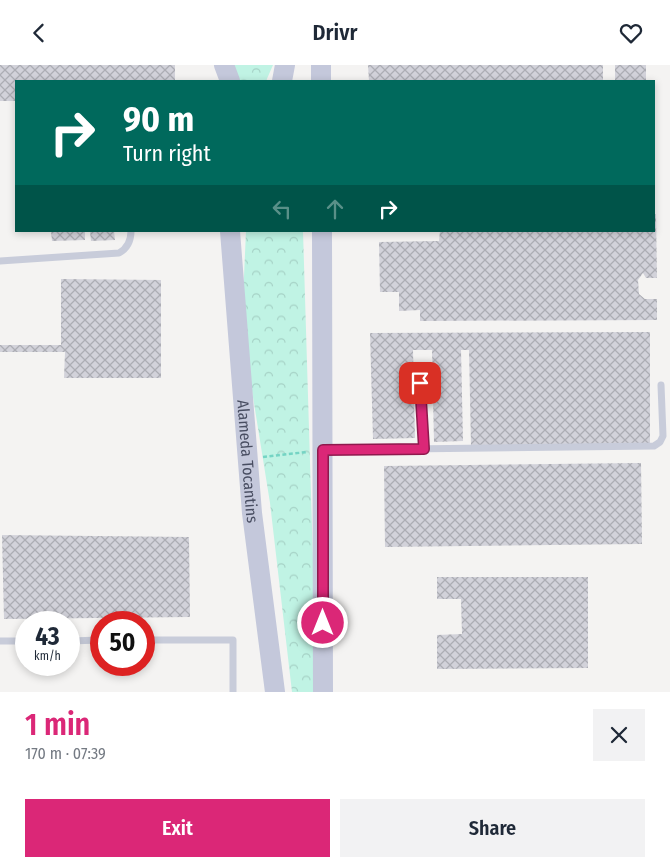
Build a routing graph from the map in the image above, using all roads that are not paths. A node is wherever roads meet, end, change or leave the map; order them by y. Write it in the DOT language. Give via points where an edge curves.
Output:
graph roads {
  1 [pos="218,65"];
  2 [pos="224,65"];
  3 [pos="285,65"];
  4 [pos="321,65"];
  5 [pos="220,80"];
  6 [pos="230,80"];
  7 [pos="282,80"];
  8 [pos="321,80"];
  9 [pos="131,232"];
  10 [pos="230,232"];
  11 [pos="322,232"];
  12 [pos="0,261"];
  13 [pos="420,383"];
  14 [pos="661,385"];
  15 [pos="424,449"];
  16 [pos="323,450"];
  17 [pos="155,640"];
  18 [pos="0,641"];
  19 [pos="15,641"];
  20 [pos="234,692"];
  21 [pos="275,692"];
  22 [pos="324,692"];
  1 -- 5 [label="main road"];
  2 -- 6 [label="main road"];
  3 -- 7 [label="main road"];
  4 -- 8 [label="main road"];
  9 -- 12 [label="lane" via="126,249 119,253"];
  10 -- 21 [label="main road, Alameda Tocantins" via="252,513"];
  11 -- 16 [label="main road"];
  13 -- 15 [label="lane"];
  14 -- 15 [label="lane" via="663,436 654,446"];
  15 -- 16 [label="lane"];
  16 -- 22 [label="main road"];
  17 -- 20 [label="lane" via="233,640"];
  18 -- 19 [label="lane"];
}
